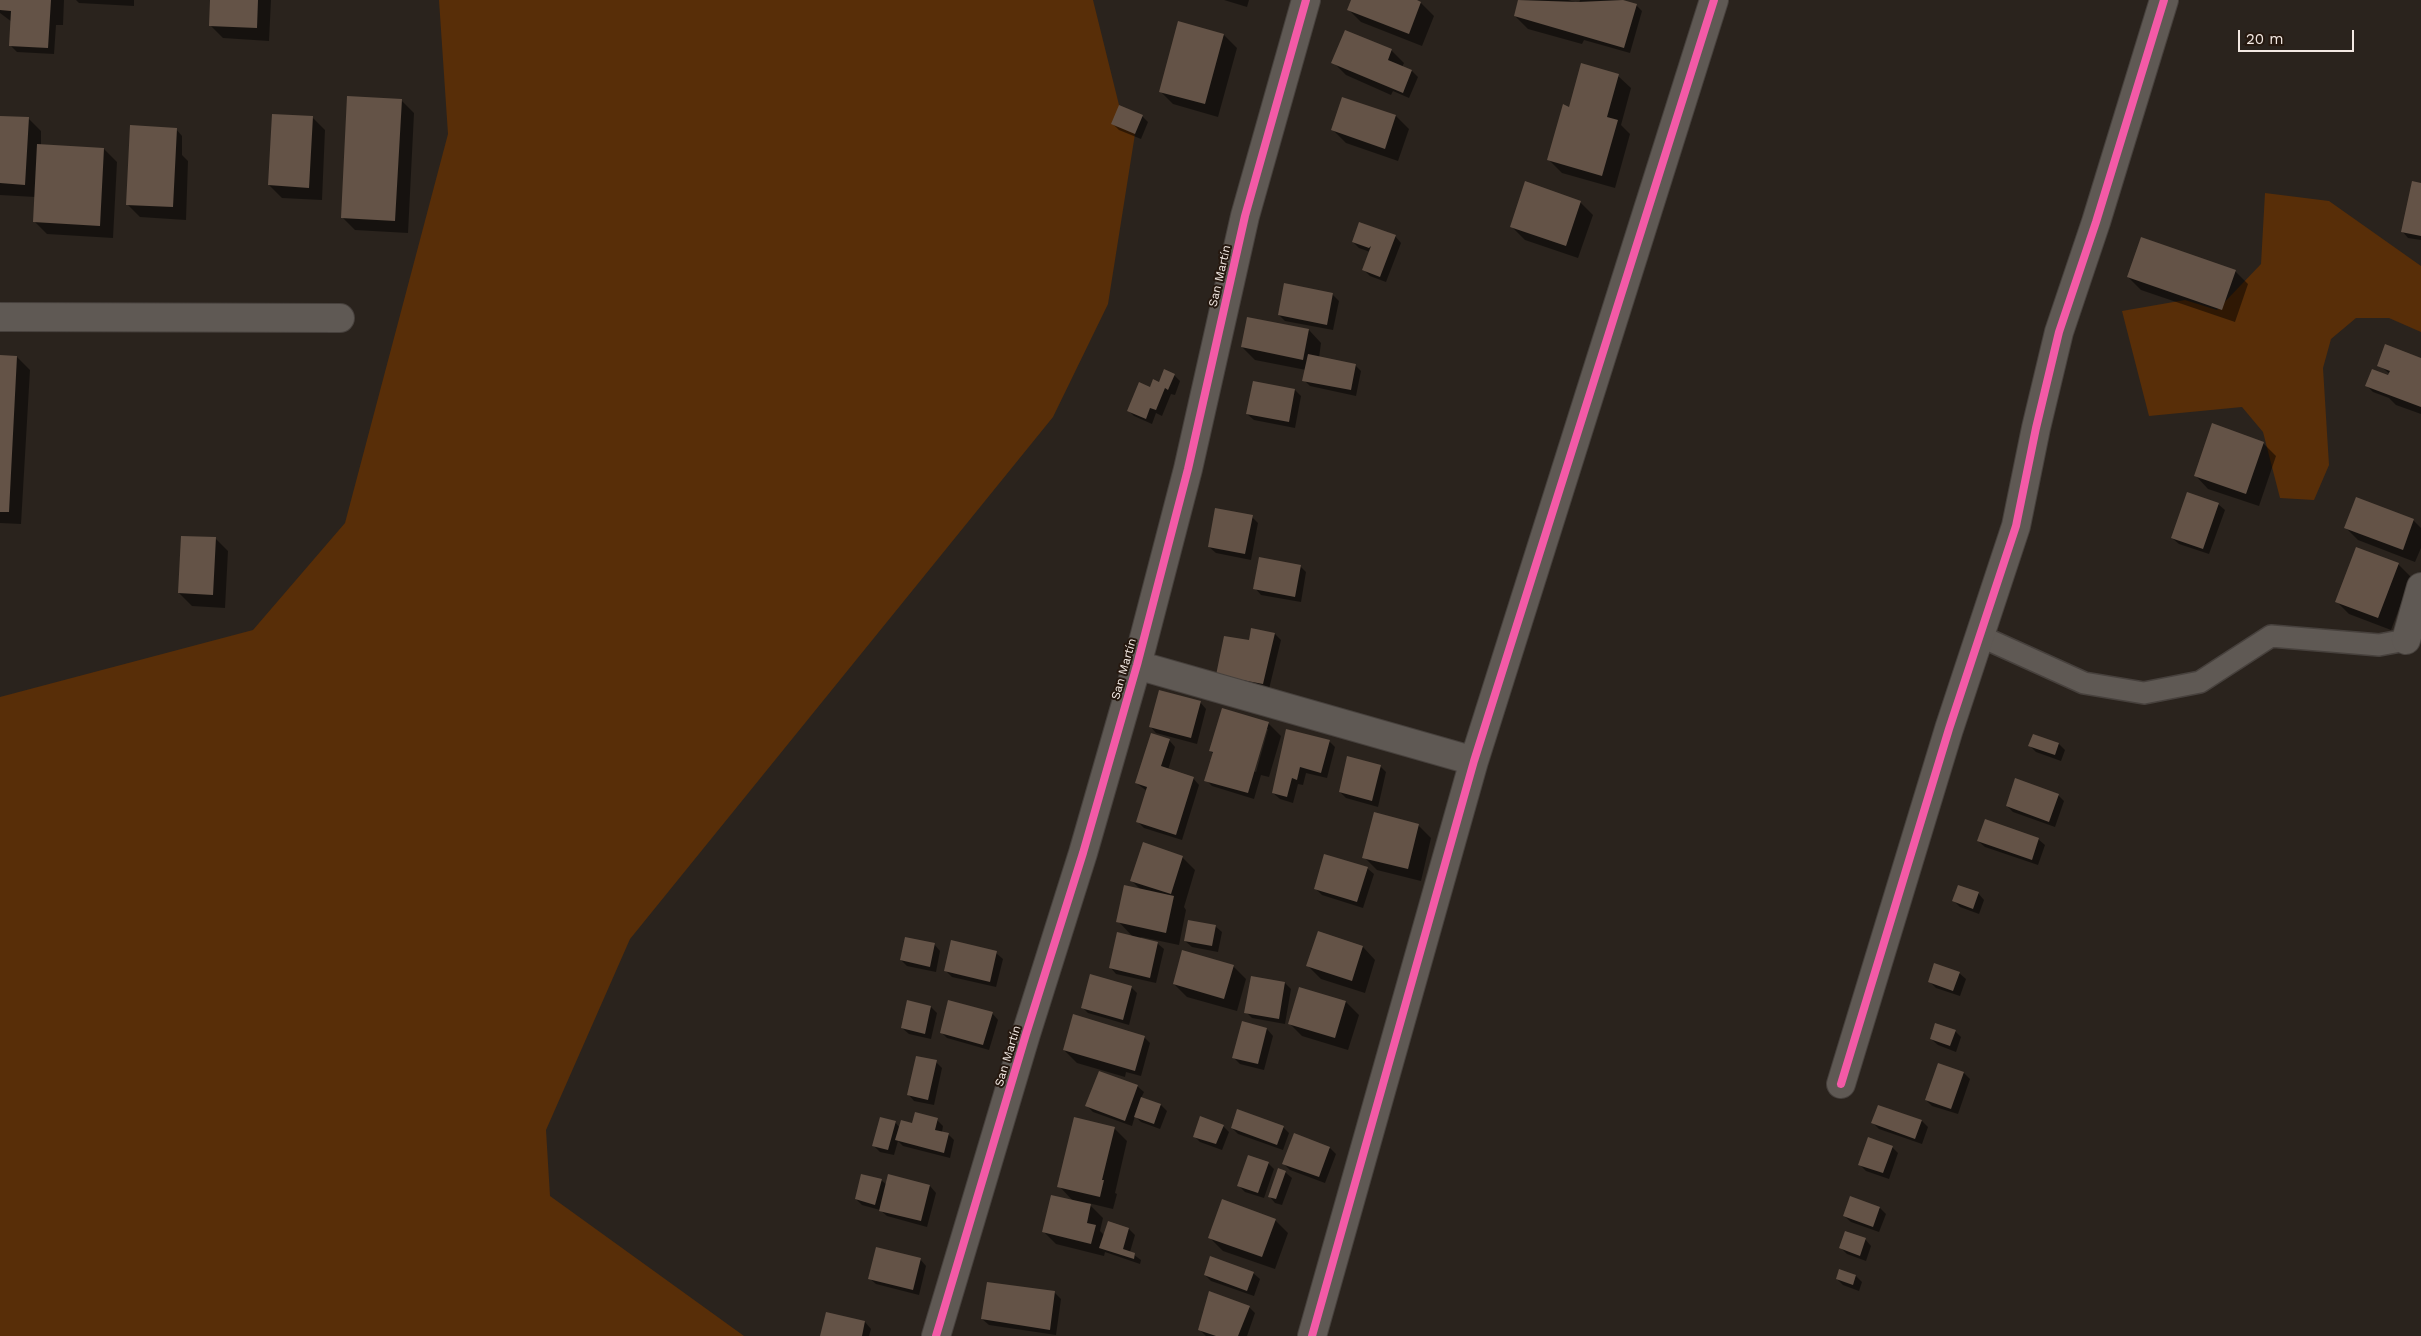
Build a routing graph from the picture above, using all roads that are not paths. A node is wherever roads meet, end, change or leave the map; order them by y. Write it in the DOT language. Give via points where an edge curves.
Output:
graph roads {
  1 [pos="1306,0"];
  2 [pos="1714,0"];
  3 [pos="2164,0"];
  4 [pos="0,317"];
  5 [pos="340,318"];
  6 [pos="2421,587"];
  7 [pos="1980,636"];
  8 [pos="2406,640"];
  9 [pos="1137,666"];
  10 [pos="1474,761"];
  11 [pos="1841,1084"];
  12 [pos="936,1336"];
  13 [pos="1312,1336"];
  1 -- 9 [label="street, San Martín" via="1246,216 1188,469"];
  2 -- 10 [label="street"];
  3 -- 7 [label="street" via="2059,332 2016,526"];
  4 -- 5 [label="street"];
  6 -- 8 [label="street"];
  7 -- 8 [label="lane" via="2084,682 2144,693 2200,682 2271,636 2378,645"];
  7 -- 11 [label="street"];
  9 -- 10 [label="street"];
  9 -- 12 [label="street, San Martín"];
  10 -- 13 [label="street"];
}
